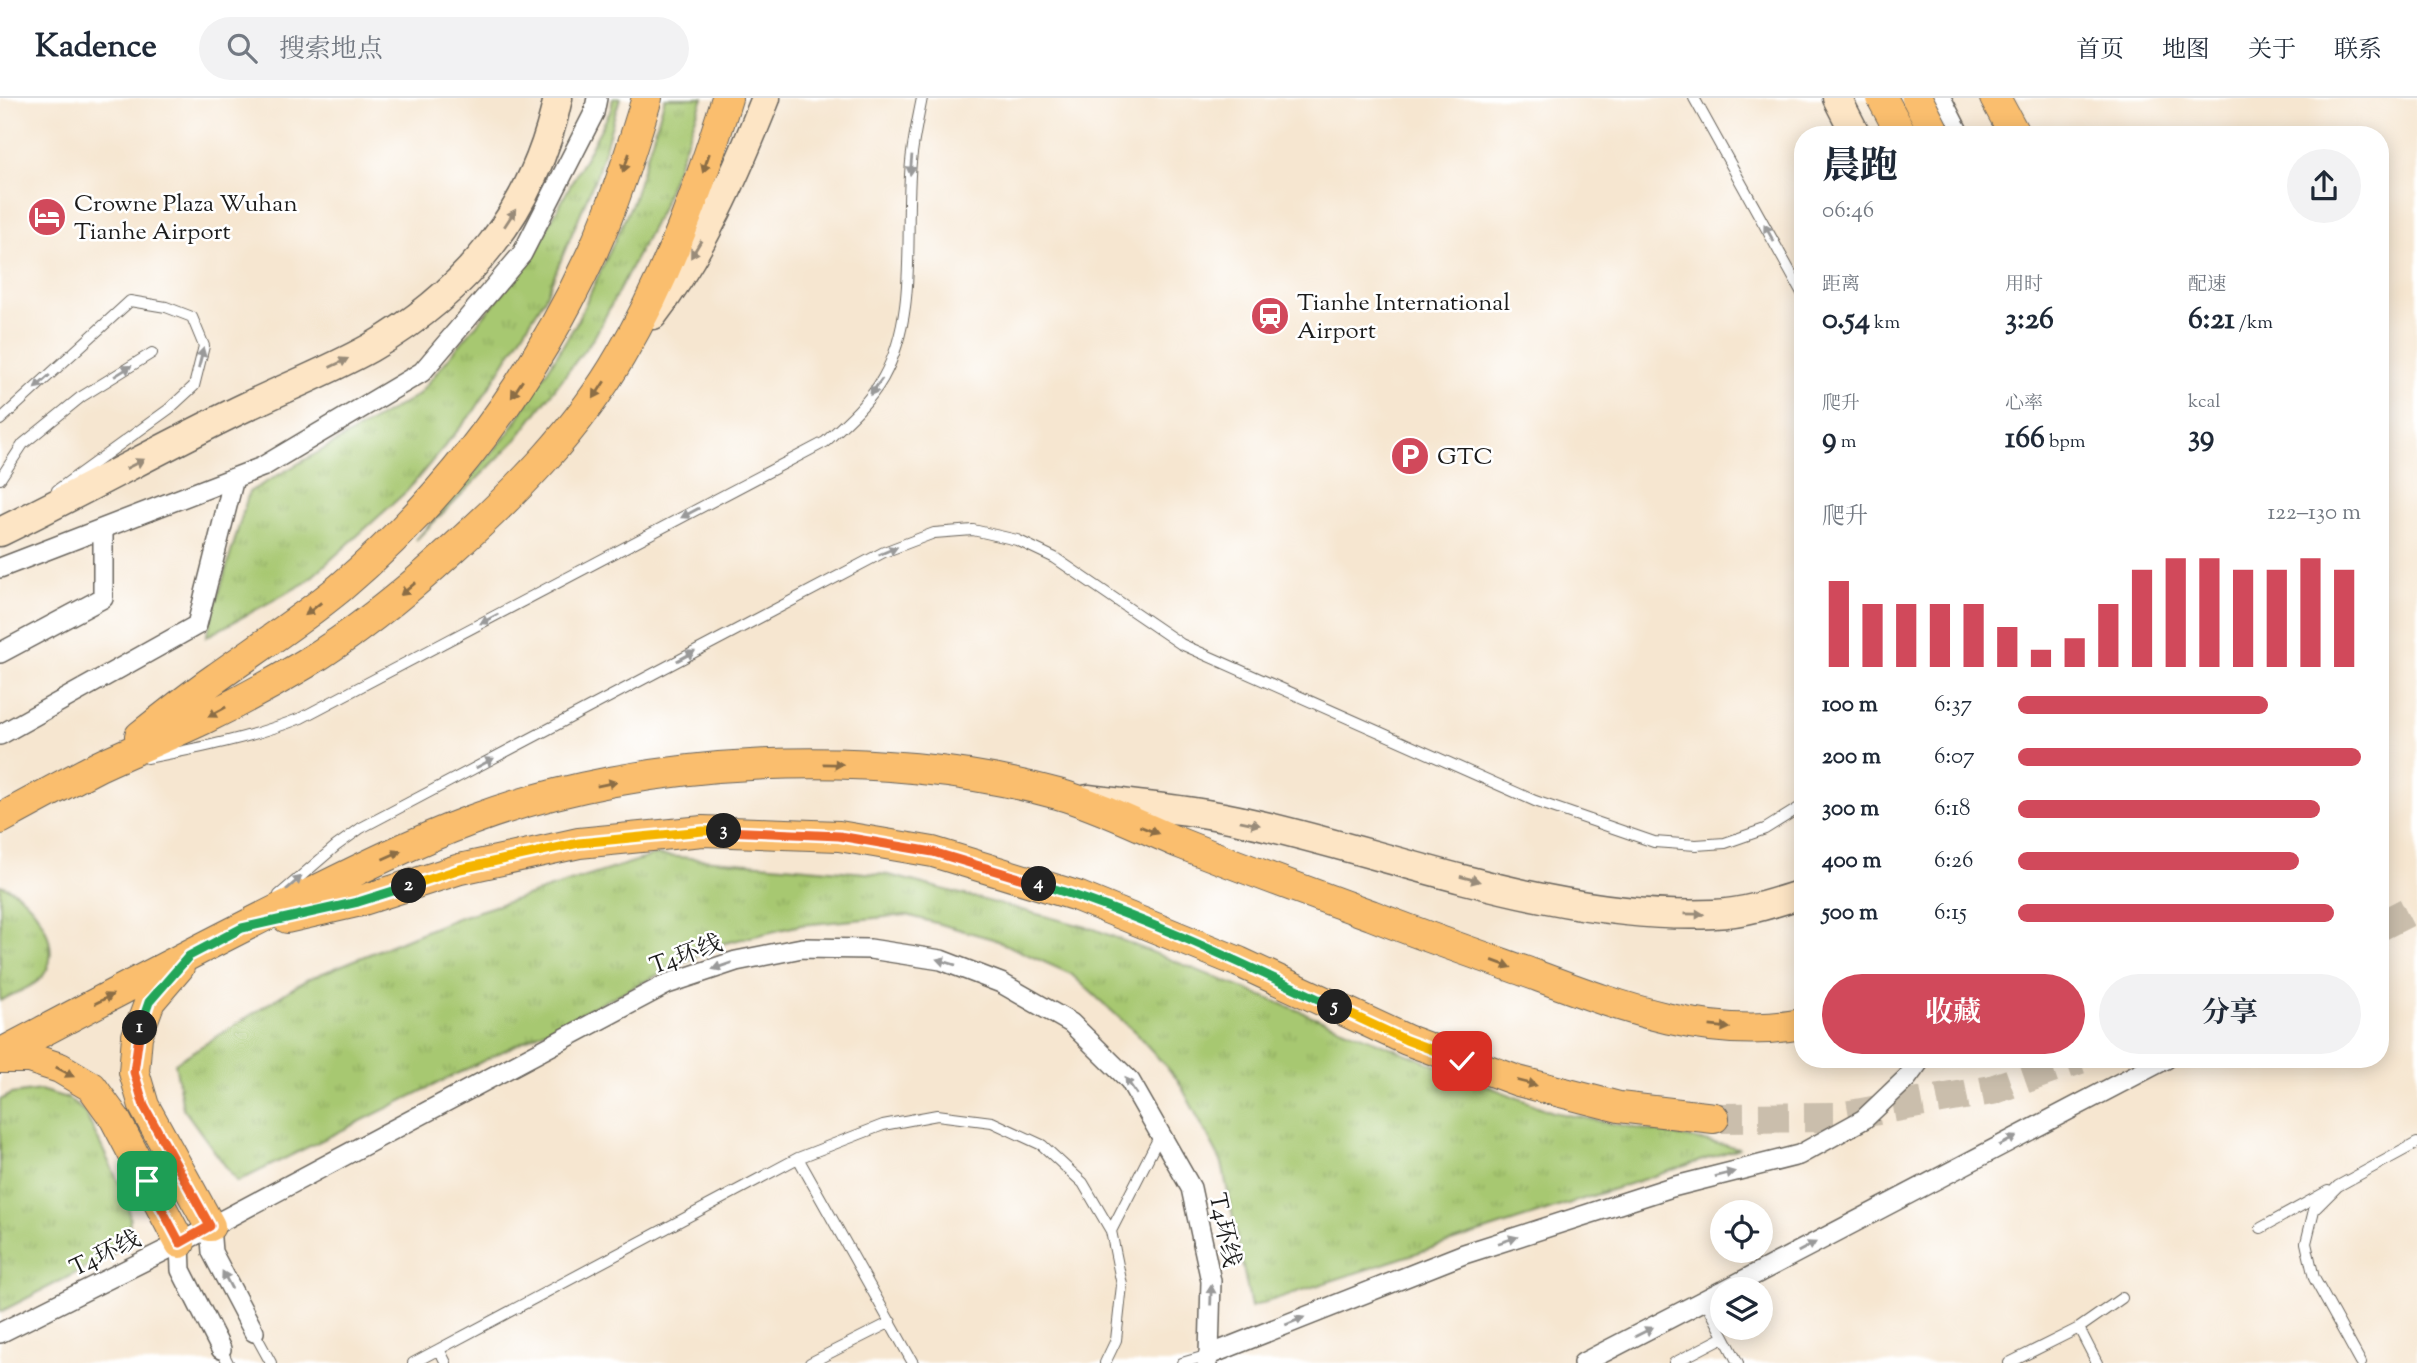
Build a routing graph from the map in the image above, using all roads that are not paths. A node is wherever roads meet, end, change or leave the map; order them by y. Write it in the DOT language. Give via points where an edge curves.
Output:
graph roads {
  1 [pos="558,98"];
  2 [pos="597,98"];
  3 [pos="647,98"];
  4 [pos="727,98"];
  5 [pos="766,98"];
  6 [pos="922,98"];
  7 [pos="1694,98"];
  8 [pos="1837,98"];
  9 [pos="1882,98"];
  10 [pos="1917,98"];
  11 [pos="1941,98"];
  12 [pos="1996,98"];
  13 [pos="1851,126"];
  14 [pos="1897,126"];
  15 [pos="1931,126"];
  16 [pos="1955,126"];
  17 [pos="2010,126"];
  18 [pos="1794,279"];
  19 [pos="152,353"];
  20 [pos="621,355"];
  21 [pos="0,420"];
  22 [pos="234,478"];
  23 [pos="0,479"];
  24 [pos="29,517"];
  25 [pos="103,529"];
  26 [pos="0,532"];
  27 [pos="0,568"];
  28 [pos="0,653"];
  29 [pos="0,735"];
  30 [pos="101,766"];
  31 [pos="1061,795"];
  32 [pos="1794,811"];
  33 [pos="0,819"];
  34 [pos="1794,897"];
  35 [pos="242,928"];
  36 [pos="189,956"];
  37 [pos="1794,1025"];
  38 [pos="0,1056"];
  39 [pos="1915,1068"];
  40 [pos="2149,1068"];
  41 [pos="1714,1118"];
  42 [pos="1160,1135"];
  43 [pos="2417,1143"];
  44 [pos="798,1158"];
  45 [pos="2337,1186"];
  46 [pos="210,1226"];
  47 [pos="2261,1228"];
  48 [pos="1111,1231"];
  49 [pos="180,1243"];
  50 [pos="1749,1277"];
  51 [pos="1710,1298"];
  52 [pos="2122,1298"];
  53 [pos="891,1322"];
  54 [pos="2079,1328"];
  55 [pos="0,1332"];
  56 [pos="254,1332"];
  57 [pos="1718,1340"];
  58 [pos="1726,1340"];
  59 [pos="439,1349"];
  60 [pos="224,1356"];
  61 [pos="1208,1359"];
  62 [pos="271,1363"];
  63 [pos="413,1363"];
  64 [pos="446,1363"];
  65 [pos="810,1363"];
  66 [pos="913,1363"];
  67 [pos="1105,1363"];
  68 [pos="1182,1363"];
  69 [pos="1583,1363"];
  70 [pos="1674,1363"];
  71 [pos="1738,1363"];
  72 [pos="2009,1363"];
  73 [pos="2097,1363"];
  74 [pos="2361,1363"];
  24 -- 1 [label="main road, one-way" via="369,348 441,299 468,274 515,210 532,178"];
  2 -- 22 [label="street" via="594,113 522,254 422,372 262,467"];
  3 -- 30 [label="main road, one-way" via="593,251 563,311 498,419 464,461 383,550 339,588"];
  4 -- 20 [label="main road, one-way" via="683,224"];
  5 -- 20 [label="main road, one-way" via="708,228 664,300"];
  6 -- 30 [label="lane, one-way" via="911,161 906,299 898,337 883,378 858,412 825,442 302,718 212,746"];
  18 -- 7 [label="lane, one-way"];
  8 -- 13 [label="main road"];
  9 -- 14 [label="main road, bridge"];
  10 -- 15 [label="main road, bridge"];
  11 -- 16 [label="street"];
  12 -- 17 [label="main road"];
  23 -- 19 [label="lane, one-way" via="23,444 81,397"];
  20 -- 30 [label="main road, one-way" via="582,415 543,463 498,509 366,623 306,663 205,719"];
  24 -- 21 [label="lane, one-way" via="54,492 194,386 204,346 192,317 130,301"];
  22 -- 25 [label="street"];
  22 -- 29 [label="street" via="197,625"];
  24 -- 26 [label="main road"];
  25 -- 27 [label="street"];
  25 -- 28 [label="street" via="103,598"];
  30 -- 33 [label="main road"];
  31 -- 34 [label="main road, one-way" via="1250,822 1486,883 1609,909 1717,914"];
  35 -- 31 [label="main road, one-way" via="351,873 473,820 562,794 666,773 759,765 865,765 970,777"];
  31 -- 37 [label="main road, one-way" via="1574,990 1699,1025"];
  35 -- 32 [label="lane, one-way" via="360,828 884,552 934,533 973,530 1017,540 1055,558 1181,644 1535,801 1654,842 1725,843 1765,830"];
  35 -- 36 [label="main road"];
  35 -- 41 [label="main road, one-way" via="358,902 460,869 579,843 703,831 839,836 933,852 1077,896 1239,962 1406,1040 1518,1082 1619,1107"];
  38 -- 36 [label="main road, one-way"];
  36 -- 46 [label="main road" via="149,1002 137,1036 134,1072 144,1106"];
  38 -- 49 [label="main road, one-way" via="29,1058 60,1068 92,1087 115,1119"];
  61 -- 39 [label="street, one-way" via="1464,1254 1672,1187 1799,1155 1864,1119"];
  50 -- 40 [label="street, one-way"];
  42 -- 46 [label="street, T4环线, one-way" via="1130,1082 1071,1023 1001,983 942,960 870,949 802,948 736,961 667,984"];
  42 -- 48 [label="lane"];
  61 -- 42 [label="street, T4环线, one-way" via="1212,1281 1191,1188"];
  43 -- 45 [label="lane"];
  44 -- 48 [label="lane" via="883,1125 937,1115 992,1122 1042,1145 1083,1183"];
  44 -- 53 [label="lane"];
  44 -- 59 [label="lane"];
  45 -- 47 [label="lane"];
  45 -- 74 [label="lane" via="2314,1210 2306,1243 2314,1278"];
  46 -- 49 [label="street, T4环线"];
  56 -- 46 [label="street, one-way" via="212,1252"];
  48 -- 67 [label="lane" via="1122,1285 1116,1340"];
  49 -- 55 [label="street, T4环线"];
  49 -- 60 [label="street" via="181,1270"];
  69 -- 51 [label="street, one-way"];
  52 -- 54 [label="lane"];
  53 -- 65 [label="lane"];
  53 -- 66 [label="lane"];
  54 -- 72 [label="lane"];
  54 -- 73 [label="lane"];
  56 -- 62 [label="lane"];
  57 -- 70 [label="lane"];
  58 -- 71 [label="lane"];
  59 -- 63 [label="lane"];
  59 -- 64 [label="lane"];
  61 -- 68 [label="lane"];
}
